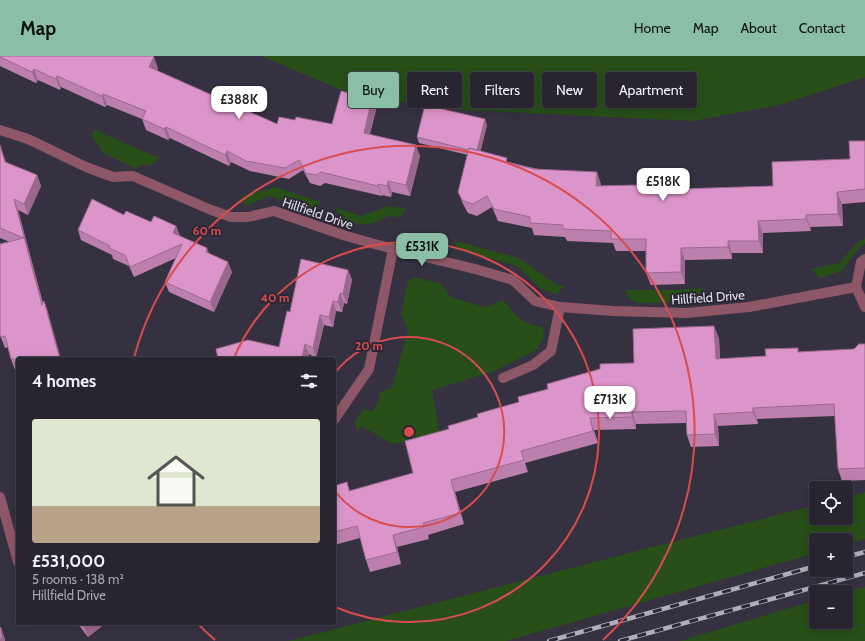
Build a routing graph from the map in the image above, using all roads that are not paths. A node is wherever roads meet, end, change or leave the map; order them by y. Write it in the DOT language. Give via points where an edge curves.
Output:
graph roads {
  1 [pos="0,130"];
  2 [pos="393,249"];
  3 [pos="865,259"];
  4 [pos="856,287"];
  5 [pos="560,307"];
  6 [pos="865,307"];
  7 [pos="503,378"];
  8 [pos="336,417"];
  9 [pos="0,497"];
  10 [pos="15,543"];
  1 -- 2 [label="street, Hillfield Drive" via="28,139 86,167 113,177 133,176 231,217 248,217 274,211"];
  2 -- 5 [label="street, Hillfield Drive" via="514,280 536,301"];
  2 -- 8 [label="street" via="369,368"];
  3 -- 4 [label="street" via="861,262"];
  4 -- 5 [label="street, Hillfield Drive" via="749,307 687,313"];
  4 -- 6 [label="street"];
  5 -- 7 [label="street" via="551,352 533,365"];
  9 -- 10 [label="street"];
}
